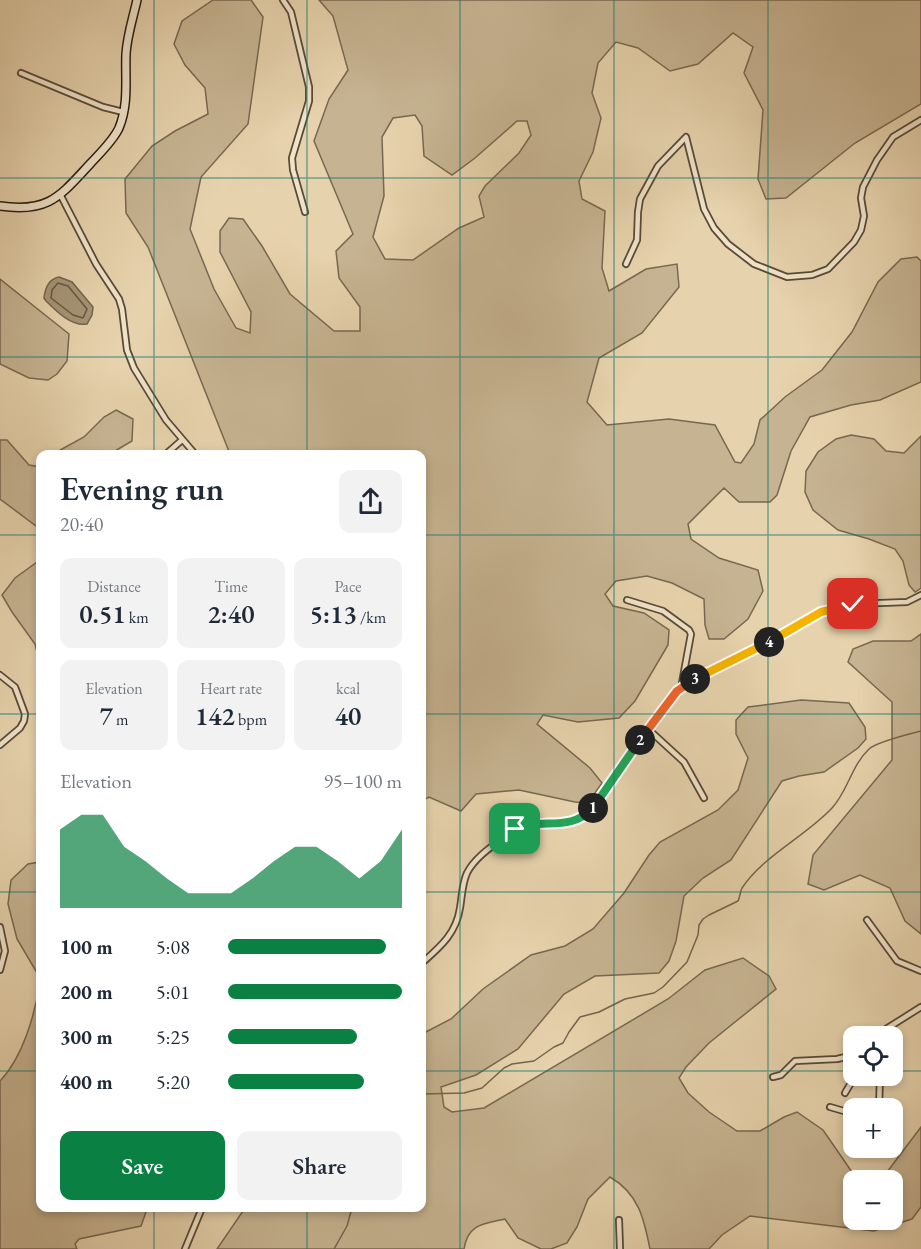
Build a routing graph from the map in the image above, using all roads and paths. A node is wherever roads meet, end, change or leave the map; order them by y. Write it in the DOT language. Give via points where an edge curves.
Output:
graph roads {
  1 [pos="137,0"];
  2 [pos="283,0"];
  3 [pos="21,73"];
  4 [pos="123,112"];
  5 [pos="921,120"];
  6 [pos="61,196"];
  7 [pos="0,206"];
  8 [pos="305,212"];
  9 [pos="626,264"];
  10 [pos="182,440"];
  11 [pos="171,450"];
  12 [pos="191,450"];
  13 [pos="921,595"];
  14 [pos="627,600"];
  15 [pos="0,675"];
  16 [pos="681,688"];
  17 [pos="648,729"];
  18 [pos="0,746"];
  19 [pos="704,798"];
  20 [pos="867,920"];
  21 [pos="0,927"];
  22 [pos="426,959"];
  23 [pos="0,970"];
  24 [pos="921,971"];
  25 [pos="921,1007"];
  26 [pos="891,1026"];
  27 [pos="843,1058"];
  28 [pos="773,1077"];
  29 [pos="849,1086"];
  30 [pos="845,1093"];
  31 [pos="830,1107"];
  32 [pos="843,1111"];
  33 [pos="200,1212"];
  34 [pos="619,1220"];
  35 [pos="185,1249"];
  36 [pos="620,1249"];
  1 -- 4 [label="main road" via="126,52"];
  2 -- 8 [label="street" via="291,12 309,87 309,101 292,158"];
  3 -- 4 [label="street"];
  4 -- 6 [label="main road" via="119,128 105,148"];
  5 -- 9 [label="street" via="893,137 877,160 863,187 861,230 828,269 787,277 754,264 728,244 704,209 686,137 658,166 640,199 637,240"];
  6 -- 7 [label="main road" via="43,204"];
  6 -- 10 [label="street" via="121,304 127,350 134,368"];
  10 -- 11 [label="street"];
  10 -- 12 [label="street"];
  13 -- 16 [label="street" via="907,602 853,604 821,612"];
  14 -- 16 [label="street" via="663,611 689,630"];
  15 -- 18 [label="street" via="15,687 25,714 20,728"];
  16 -- 17 [label="street"];
  17 -- 19 [label="street" via="684,762"];
  17 -- 22 [label="street" via="585,815 566,824 515,829 476,861 464,883 455,928"];
  20 -- 24 [label="street" via="897,961"];
  21 -- 23 [label="street" via="5,951"];
  25 -- 26 [label="street"];
  27 -- 28 [label="street" via="795,1061 781,1075"];
  29 -- 30 [label="street"];
  31 -- 32 [label="street"];
  33 -- 35 [label="street"];
  34 -- 36 [label="street"];
}
